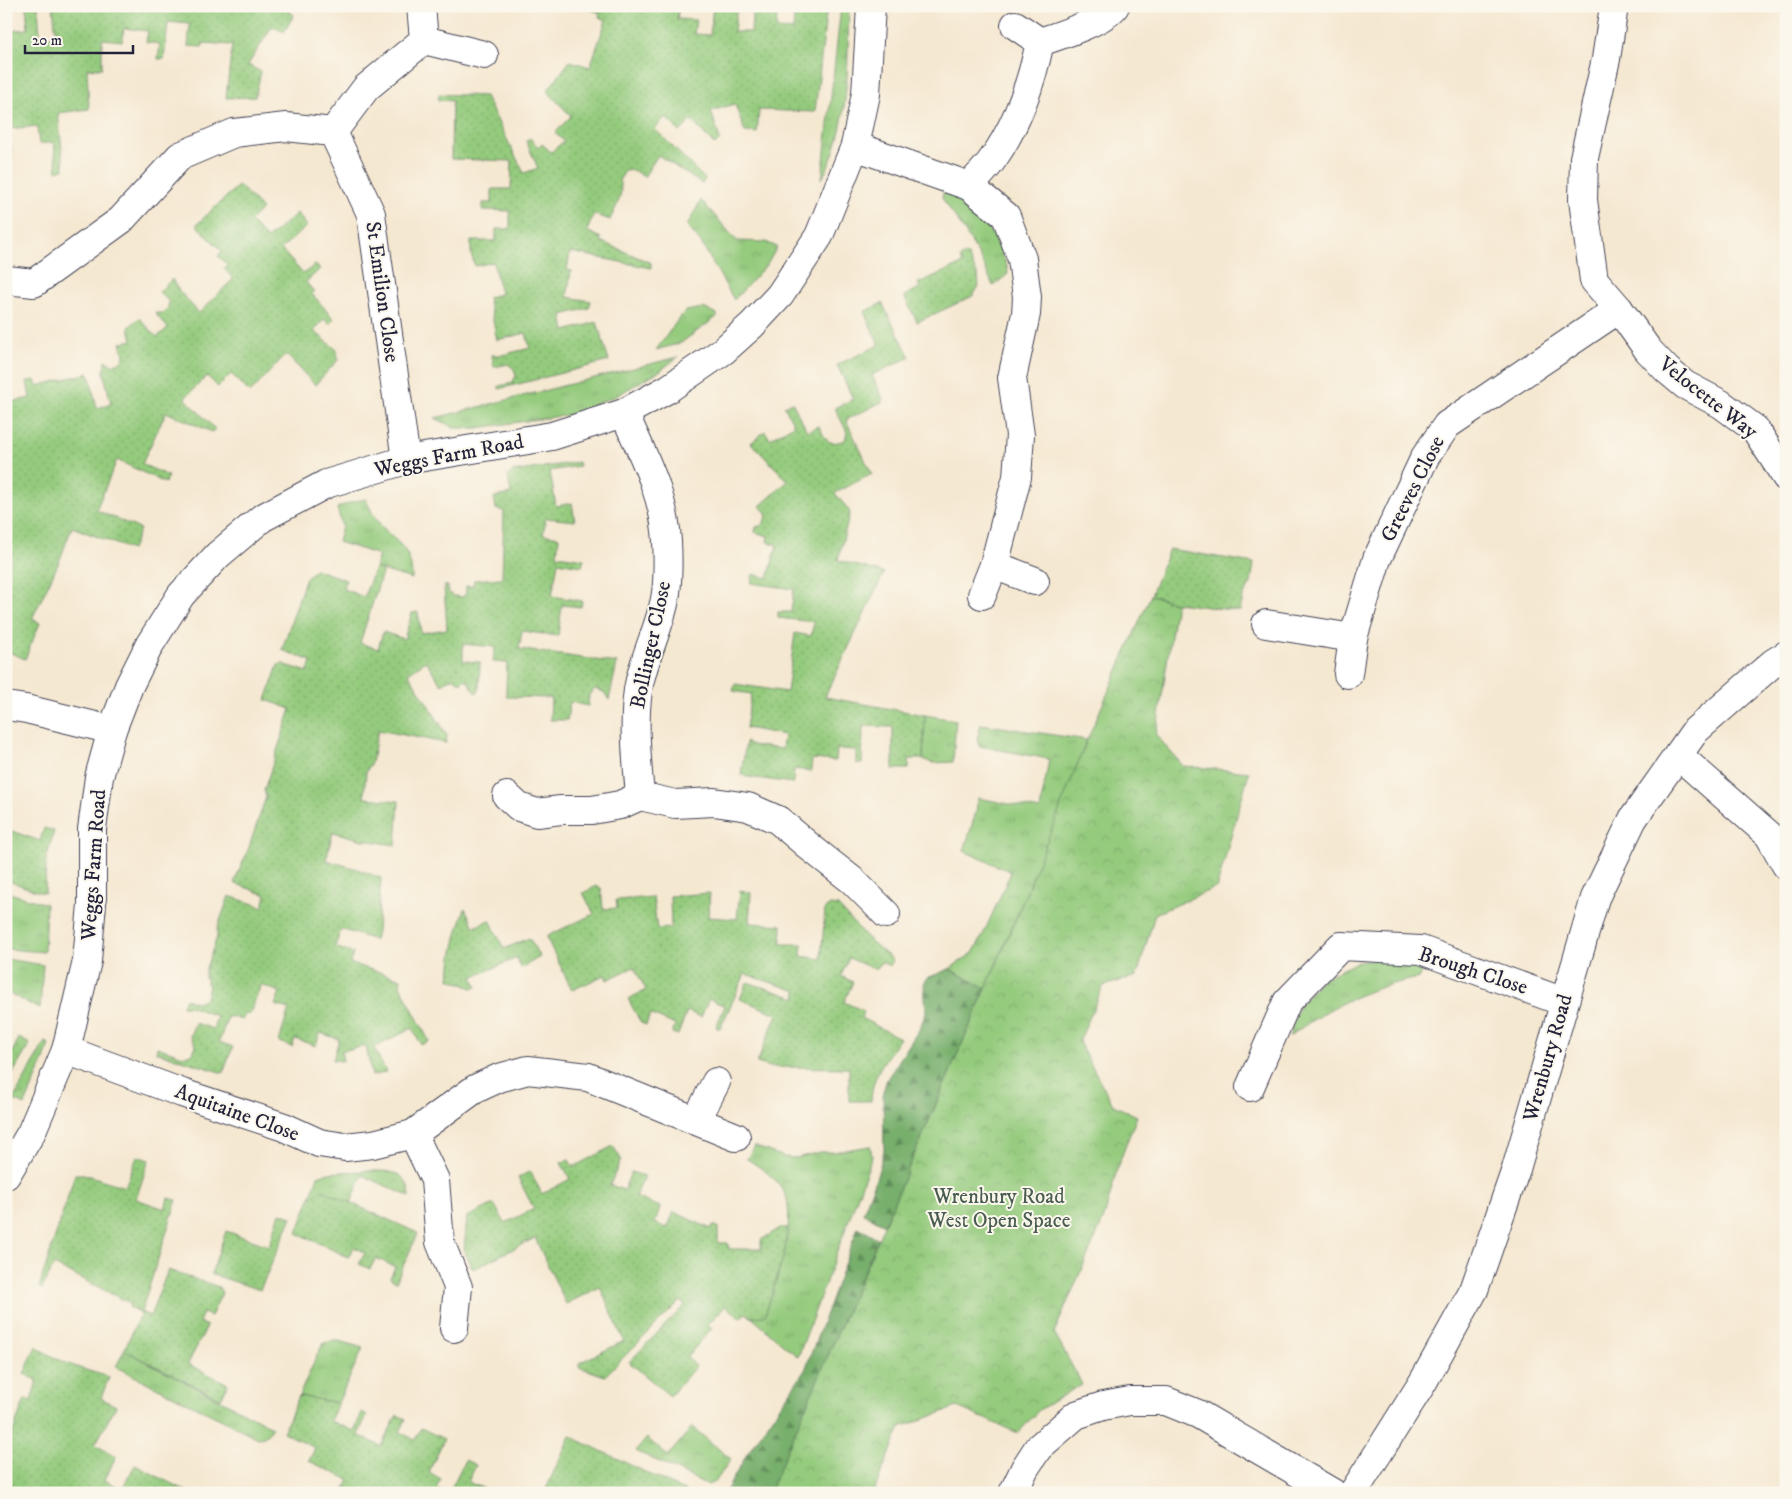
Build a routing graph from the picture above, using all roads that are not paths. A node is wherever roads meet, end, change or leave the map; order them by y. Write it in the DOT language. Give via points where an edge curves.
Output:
graph roads {
  1 [pos="421,6"];
  2 [pos="871,6"];
  3 [pos="1115,6"];
  4 [pos="1614,6"];
  5 [pos="1015,25"];
  6 [pos="424,40"];
  7 [pos="1040,42"];
  8 [pos="484,55"];
  9 [pos="333,132"];
  10 [pos="855,146"];
  11 [pos="969,186"];
  12 [pos="6,280"];
  13 [pos="1620,309"];
  14 [pos="624,413"];
  15 [pos="406,460"];
  16 [pos="1786,477"];
  17 [pos="994,565"];
  18 [pos="1035,581"];
  19 [pos="982,595"];
  20 [pos="1266,624"];
  21 [pos="1352,638"];
  22 [pos="1786,655"];
  23 [pos="1348,674"];
  24 [pos="6,706"];
  25 [pos="112,730"];
  26 [pos="1678,756"];
  27 [pos="507,796"];
  28 [pos="640,796"];
  29 [pos="1786,866"];
  30 [pos="886,914"];
  31 [pos="1564,1002"];
  32 [pos="66,1050"];
  33 [pos="716,1082"];
  34 [pos="1250,1087"];
  35 [pos="696,1121"];
  36 [pos="413,1134"];
  37 [pos="736,1138"];
  38 [pos="6,1175"];
  39 [pos="454,1328"];
  40 [pos="1013,1493"];
  41 [pos="1333,1493"];
  42 [pos="1353,1493"];
  1 -- 6 [label="street"];
  2 -- 10 [label="street, Weggs Farm Road" via="866,94"];
  3 -- 7 [label="street" via="1111,12 1085,25"];
  4 -- 13 [label="street, Velocette Way" via="1584,158 1583,200 1594,280"];
  5 -- 7 [label="street"];
  6 -- 8 [label="street"];
  6 -- 9 [label="street" via="366,88"];
  7 -- 11 [label="street" via="1033,76 1021,109 990,164"];
  9 -- 12 [label="street" via="286,127 234,133 180,156 120,220 34,283"];
  9 -- 15 [label="street, St Emilion Close" via="371,214"];
  10 -- 11 [label="street"];
  10 -- 14 [label="street, Weggs Farm Road" via="819,236 780,295 723,351 668,389"];
  11 -- 17 [label="street" via="1006,216 1022,259 1027,297 1012,378 1020,436 1017,477"];
  13 -- 16 [label="street, Velocette Way" via="1648,350 1667,370 1755,429"];
  13 -- 21 [label="street, Greeves Close" via="1447,425 1424,456 1377,559"];
  14 -- 15 [label="street, Weggs Farm Road" via="552,436"];
  14 -- 28 [label="street, Bollinger Close" via="660,502 667,541 666,597 638,689 634,728"];
  15 -- 25 [label="street, Weggs Farm Road" via="326,484 262,518 218,555 181,595 150,644"];
  17 -- 18 [label="street"];
  17 -- 19 [label="street"];
  20 -- 21 [label="street"];
  21 -- 23 [label="street, Greeves Close"];
  22 -- 26 [label="street, Wrenbury Road" via="1696,731"];
  24 -- 25 [label="street"];
  25 -- 32 [label="street, Weggs Farm Road" via="100,777 92,830 92,904 87,961"];
  26 -- 29 [label="street" via="1769,835"];
  26 -- 31 [label="street, Wrenbury Road" via="1634,819 1595,898"];
  27 -- 28 [label="street" via="518,807 537,813 592,810 620,805"];
  28 -- 30 [label="street" via="675,804 714,802 748,807 778,820 853,881"];
  31 -- 34 [label="street, Brough Close" via="1421,950 1341,946 1287,1002"];
  31 -- 42 [label="street, Wrenbury Road" via="1516,1169 1474,1290 1423,1382"];
  32 -- 36 [label="street, Aquitaine Close" via="284,1127 319,1144 345,1147"];
  32 -- 38 [label="street, Weggs Farm Road" via="31,1133"];
  33 -- 35 [label="street"];
  35 -- 36 [label="street, Aquitaine Close" via="588,1077 528,1070 475,1089"];
  35 -- 37 [label="street, Aquitaine Close"];
  36 -- 39 [label="street" via="435,1180 440,1242 458,1287"];
  40 -- 41 [label="street" via="1038,1448 1076,1415 1130,1401 1166,1401 1198,1414"];
}
